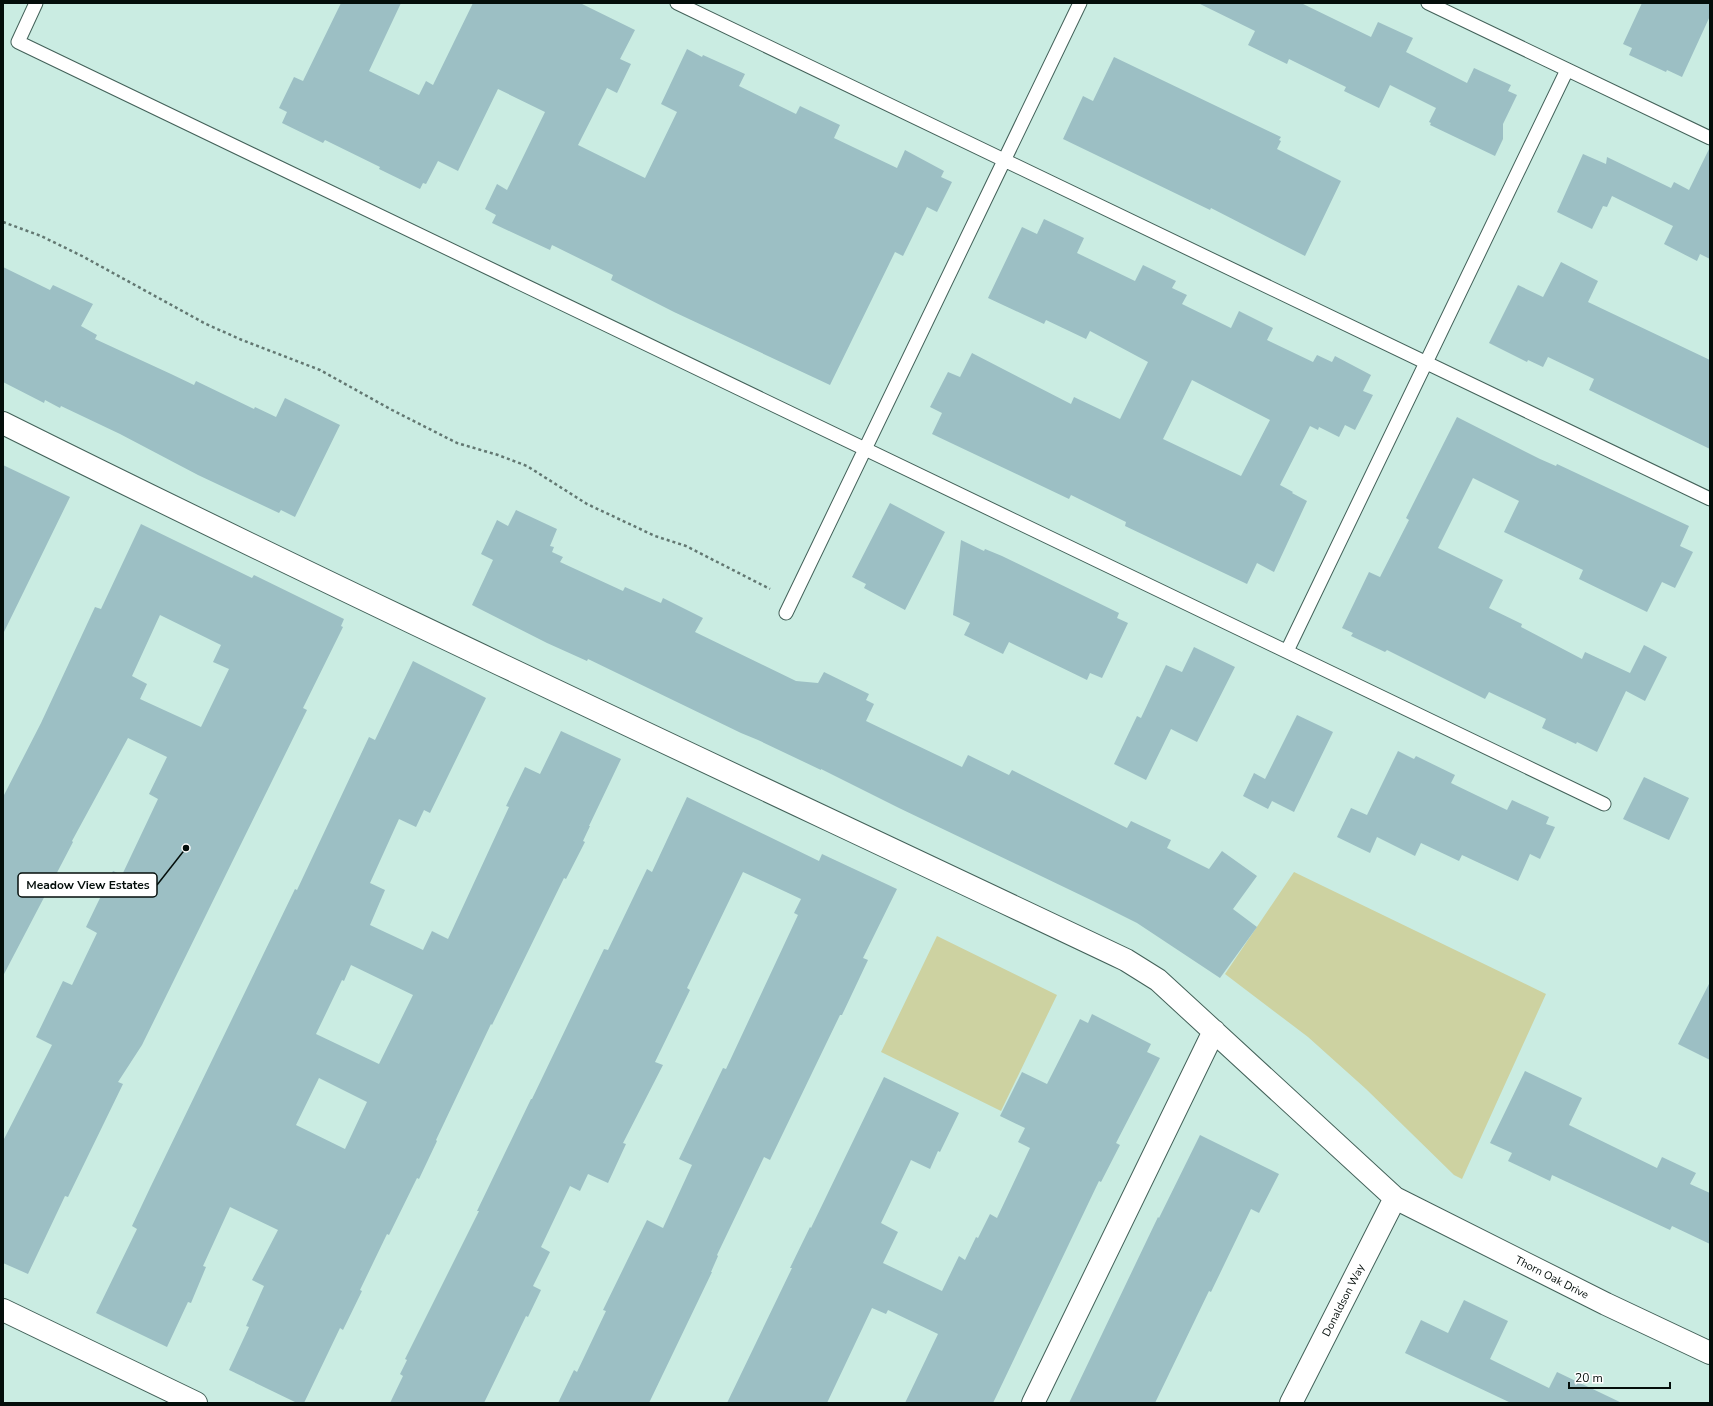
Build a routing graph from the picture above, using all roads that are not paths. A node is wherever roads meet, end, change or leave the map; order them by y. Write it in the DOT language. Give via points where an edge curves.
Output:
graph roads {
  1 [pos="36,3"];
  2 [pos="677,3"];
  3 [pos="1080,3"];
  4 [pos="1428,3"];
  5 [pos="1567,70"];
  6 [pos="1710,138"];
  7 [pos="1004,160"];
  8 [pos="1426,362"];
  9 [pos="3,423"];
  10 [pos="865,449"];
  11 [pos="1710,499"];
  12 [pos="786,613"];
  13 [pos="1287,651"];
  14 [pos="1604,804"];
  15 [pos="1214,1031"];
  16 [pos="1395,1198"];
  17 [pos="3,1310"];
  18 [pos="1710,1353"];
  19 [pos="196,1403"];
  20 [pos="1033,1403"];
  21 [pos="1291,1403"];
  1 -- 10 [label="lane" via="18,42"];
  2 -- 7 [label="lane"];
  3 -- 7 [label="lane"];
  4 -- 5 [label="lane"];
  5 -- 6 [label="lane"];
  5 -- 8 [label="lane"];
  7 -- 8 [label="lane"];
  7 -- 10 [label="lane"];
  8 -- 11 [label="lane"];
  8 -- 13 [label="lane"];
  9 -- 15 [label="street, Thorn Oak Drive" via="668,744 1126,960 1158,980"];
  10 -- 12 [label="lane"];
  10 -- 13 [label="lane"];
  13 -- 14 [label="lane"];
  15 -- 16 [label="street, Thorn Oak Drive"];
  15 -- 20 [label="street"];
  16 -- 18 [label="street, Thorn Oak Drive"];
  16 -- 21 [label="street, Donaldson Way"];
  17 -- 19 [label="street"];
}
